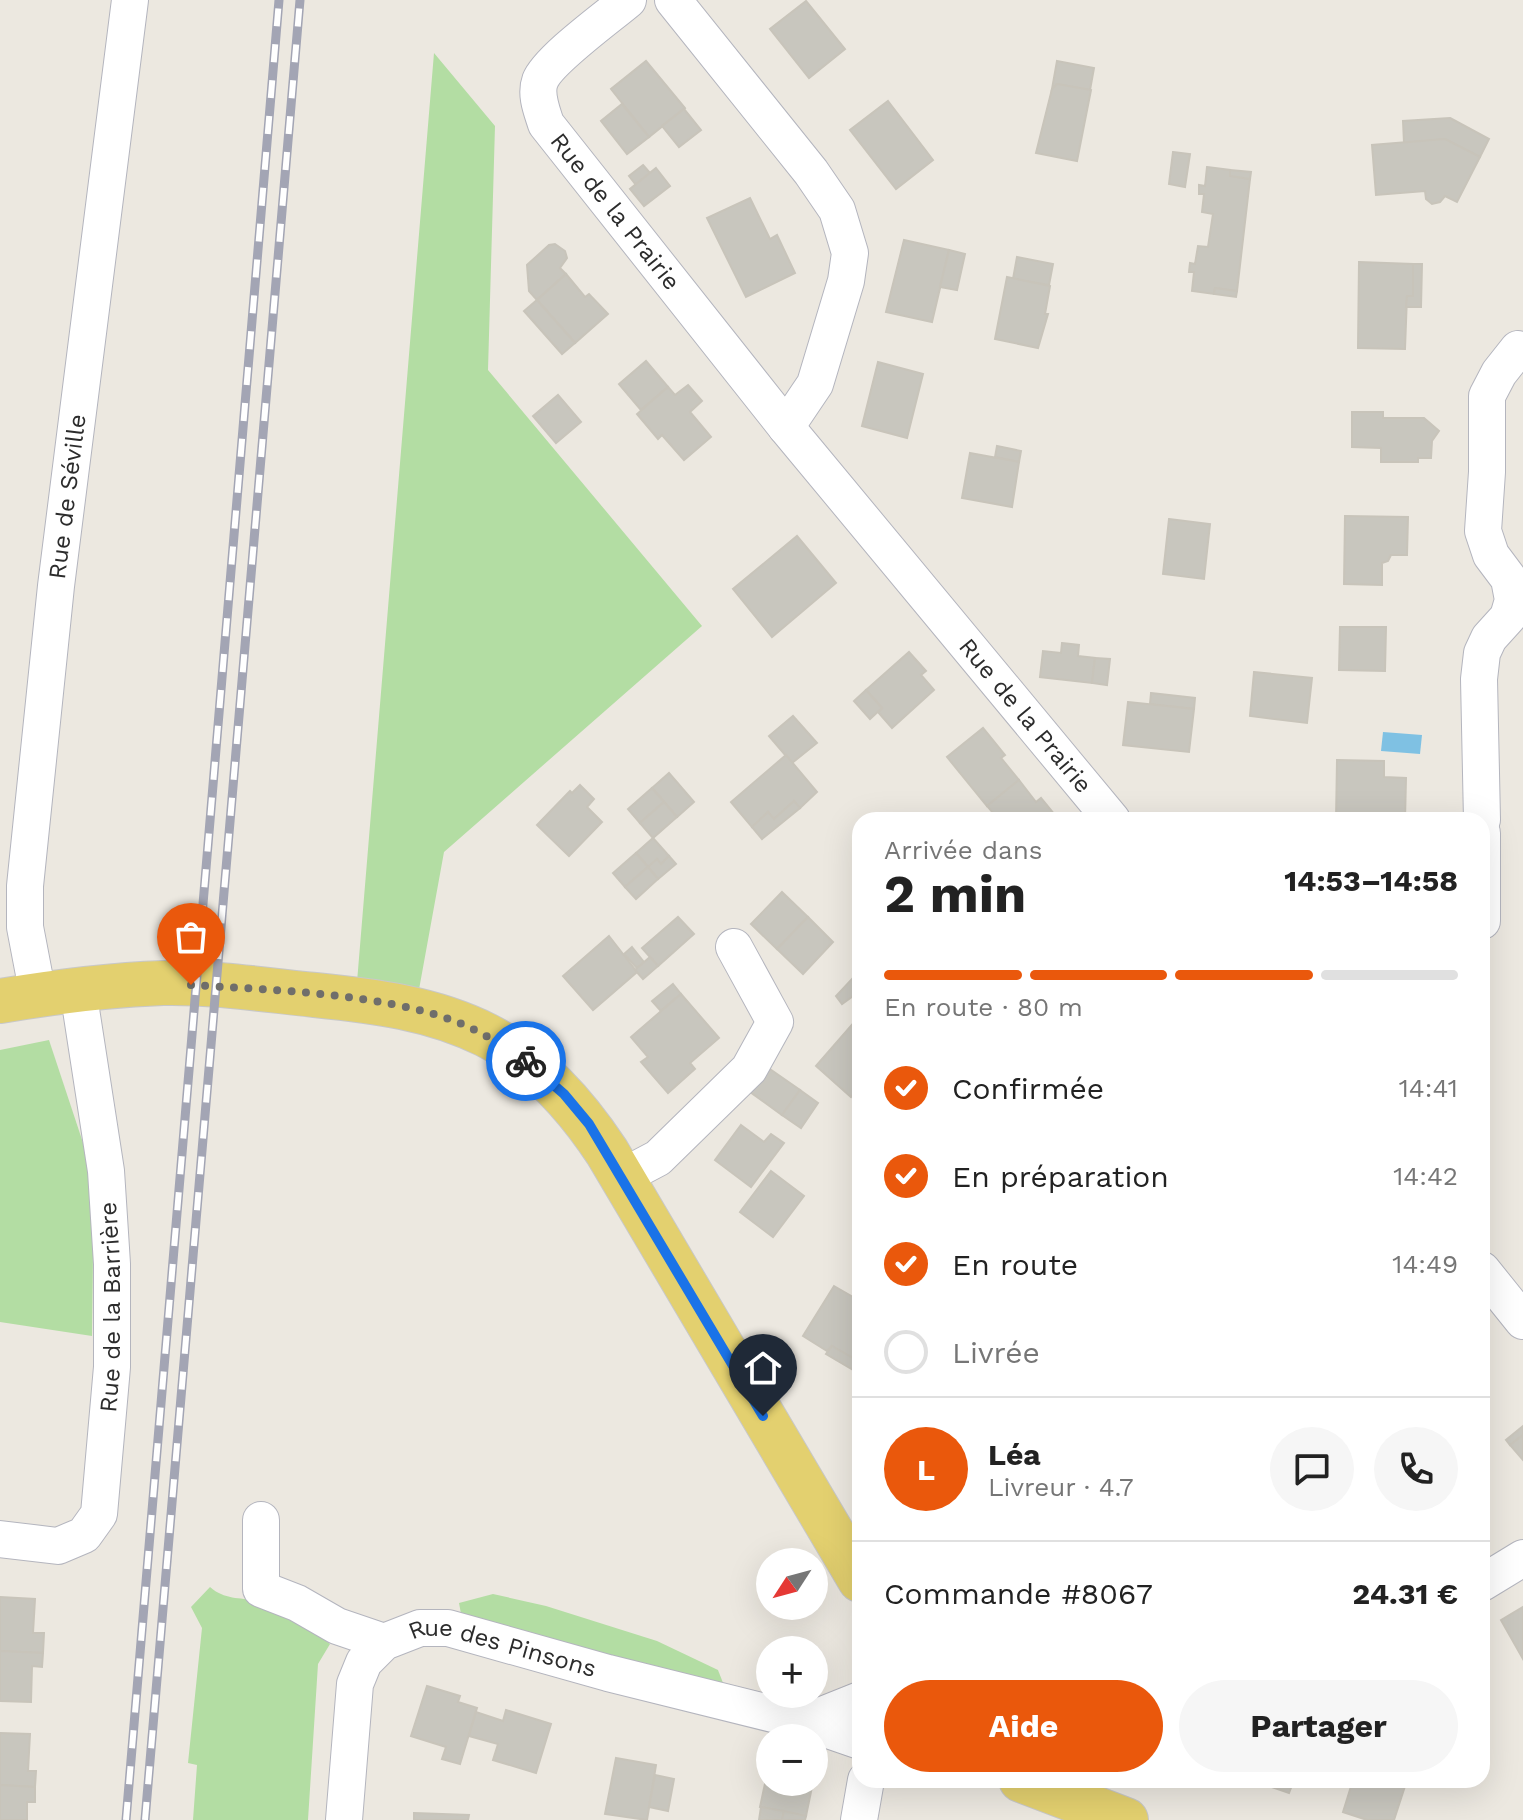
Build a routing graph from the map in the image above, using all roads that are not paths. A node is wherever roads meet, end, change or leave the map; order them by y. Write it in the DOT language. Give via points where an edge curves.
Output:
graph roads {
  1 [pos="130,0"];
  2 [pos="628,0"];
  3 [pos="673,0"];
  4 [pos="1518,349"];
  5 [pos="786,427"];
  6 [pos="1518,600"];
  7 [pos="1105,812"];
  8 [pos="1482,812"];
  9 [pos="734,947"];
  10 [pos="39,995"];
  11 [pos="622,1177"];
  12 [pos="1490,1280"];
  13 [pos="1523,1321"];
  14 [pos="261,1520"];
  15 [pos="0,1539"];
  16 [pos="1523,1558"];
  17 [pos="852,1566"];
  18 [pos="1490,1578"];
  19 [pos="384,1642"];
  20 [pos="852,1705"];
  21 [pos="805,1722"];
  22 [pos="852,1738"];
  23 [pos="865,1788"];
  24 [pos="1042,1788"];
  25 [pos="344,1820"];
  26 [pos="859,1820"];
  27 [pos="1126,1820"];
  1 -- 10 [label="street, Rue de Séville" via="58,570 25,886 25,927"];
  2 -- 5 [label="street, Rue de la Prairie" via="550,66 540,82 546,124"];
  3 -- 5 [label="street" via="811,172 837,210 850,253 815,384"];
  4 -- 6 [label="street" via="1487,396 1483,531"];
  5 -- 7 [label="street, Rue de la Prairie"];
  6 -- 8 [label="street" via="1482,653"];
  9 -- 11 [label="street" via="775,1022 749,1069 658,1158"];
  10 -- 11 [label="main road" via="165,983 418,1009 488,1036 526,1061 589,1124"];
  10 -- 15 [label="street, Rue de la Barrière" via="106,1171 112,1367 99,1514 84,1535 58,1546"];
  11 -- 17 [label="main road"];
  12 -- 13 [label="street"];
  14 -- 19 [label="street" via="261,1589"];
  16 -- 18 [label="street"];
  19 -- 21 [label="street, Rue des Pinsons" via="420,1628 448,1628"];
  19 -- 25 [label="street, Rue des Pinsons" via="364,1662 355,1684"];
  20 -- 21 [label="street"];
  21 -- 22 [label="street, Rue des Pinsons"];
  23 -- 26 [label="street"];
  24 -- 27 [label="main road"];
}
